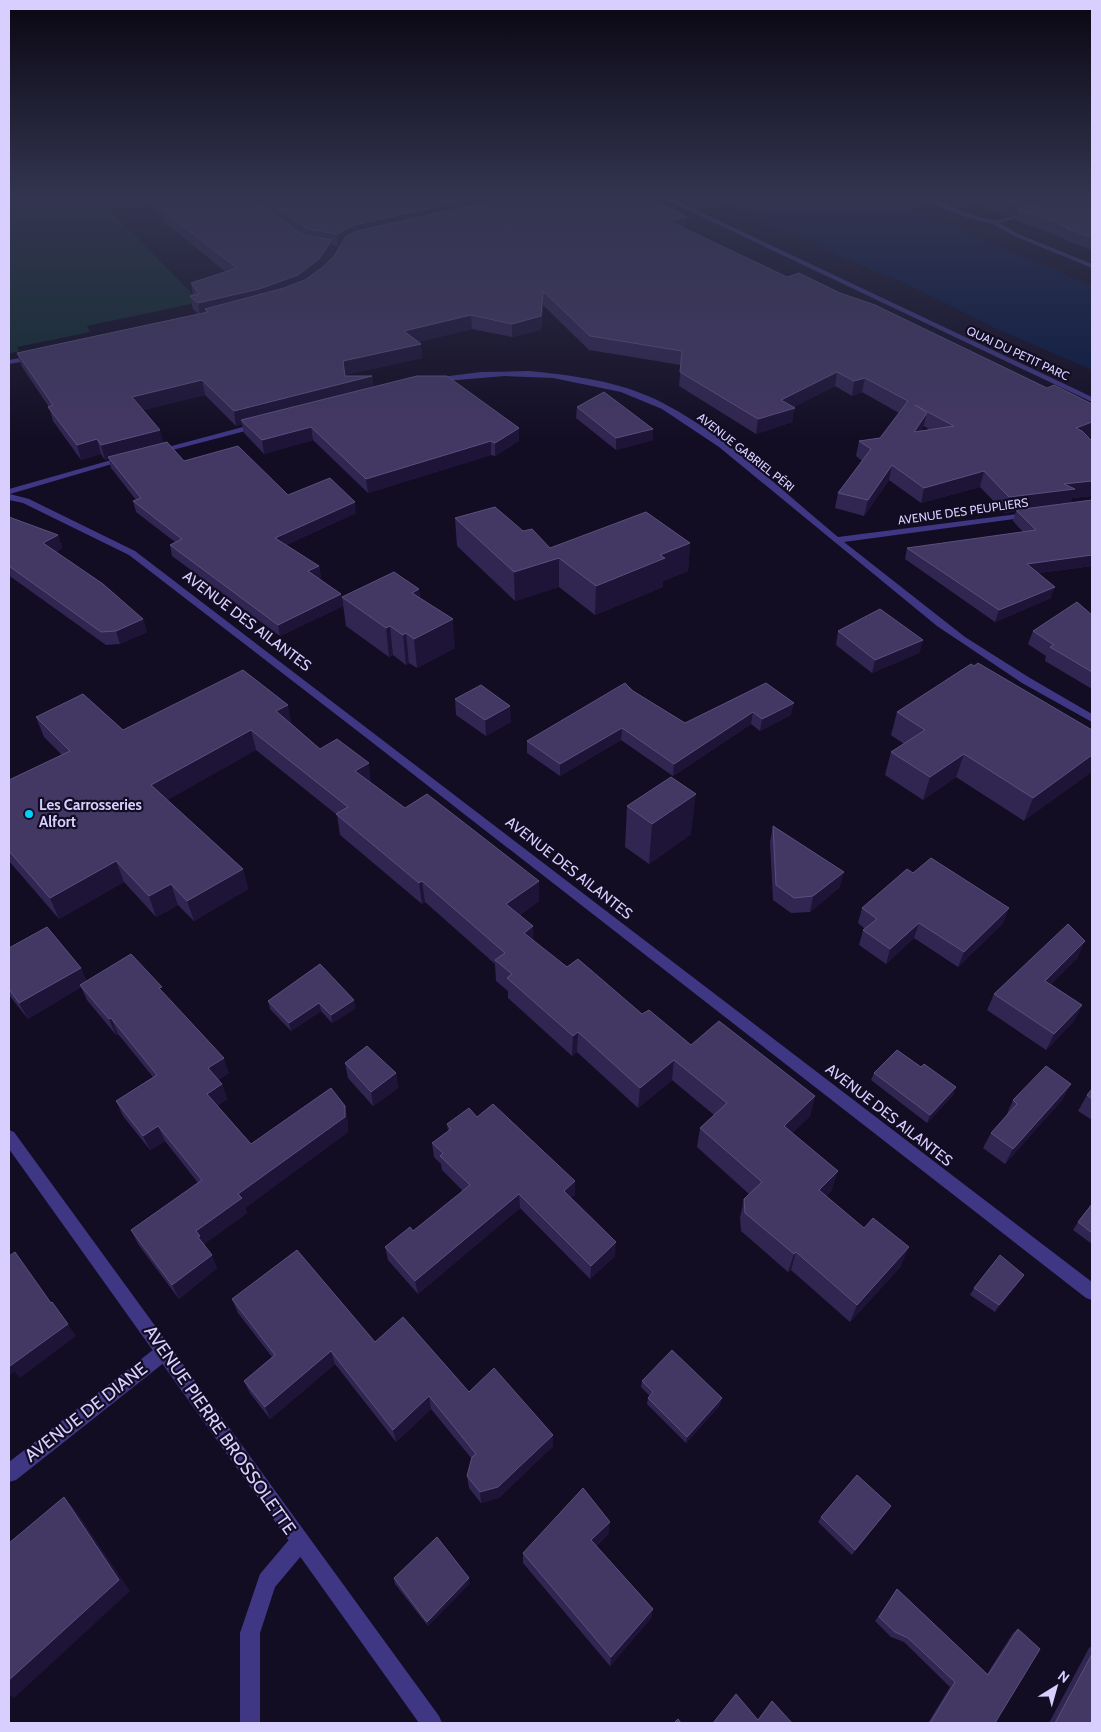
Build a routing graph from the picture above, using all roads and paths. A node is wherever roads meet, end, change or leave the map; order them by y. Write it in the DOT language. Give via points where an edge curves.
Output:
graph roads {
  1 [pos="833,278"];
  2 [pos="48,354"];
  3 [pos="9,362"];
  4 [pos="427,381"];
  5 [pos="1092,400"];
  6 [pos="271,422"];
  7 [pos="150,453"];
  8 [pos="131,458"];
  9 [pos="9,492"];
  10 [pos="9,497"];
  11 [pos="1043,512"];
  12 [pos="836,540"];
  13 [pos="1092,719"];
  14 [pos="9,1137"];
  15 [pos="1092,1292"];
  16 [pos="164,1352"];
  17 [pos="9,1473"];
  18 [pos="300,1542"];
  19 [pos="250,1723"];
  20 [pos="432,1723"];
  1 -- 5 [label="street, QUAI DU PETIT PARC"];
  2 -- 3 [label="street"];
  4 -- 12 [label="street, AVENUE GABRIEL PÉRI" via="486,373 518,373 570,378 624,390 674,413 722,446"];
  6 -- 7 [label="street"];
  8 -- 9 [label="street"];
  10 -- 15 [label="street, AVENUE DES AILANTES" via="26,501 132,553"];
  11 -- 12 [label="street, AVENUE DES PEUPLIERS"];
  12 -- 13 [label="street, AVENUE GABRIEL PÉRI" via="973,647"];
  14 -- 16 [label="street, AVENUE PIERRE BROSSOLETTE"];
  16 -- 17 [label="street, AVENUE DE DIANE"];
  16 -- 18 [label="street, AVENUE PIERRE BROSSOLETTE"];
  18 -- 19 [label="street" via="268,1581 250,1633"];
  18 -- 20 [label="street, AVENUE PIERRE BROSSOLETTE"];
}
